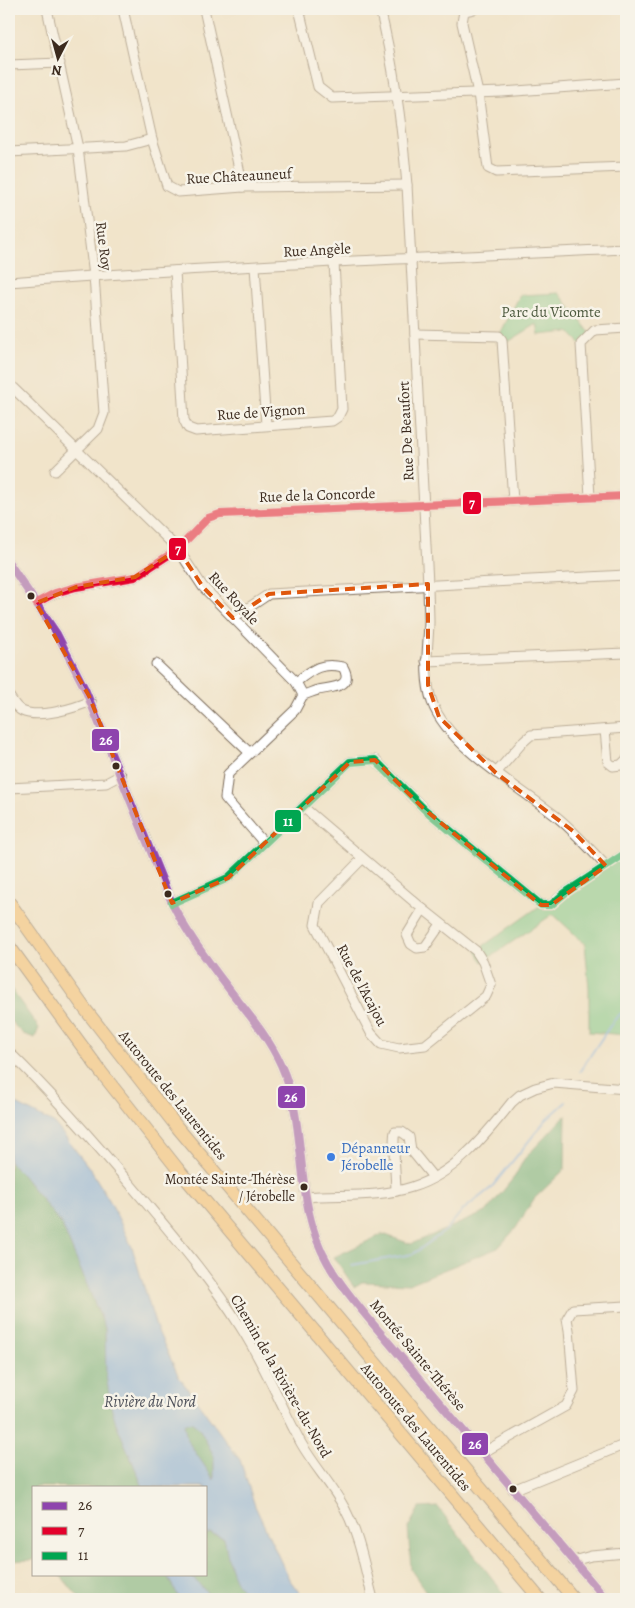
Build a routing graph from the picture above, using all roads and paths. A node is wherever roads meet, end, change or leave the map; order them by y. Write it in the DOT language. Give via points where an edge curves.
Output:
graph roads {
  1 [pos="47,9"];
  2 [pos="123,9"];
  3 [pos="204,9"];
  4 [pos="300,9"];
  5 [pos="380,9"];
  6 [pos="474,9"];
  7 [pos="60,63"];
  8 [pos="9,65"];
  9 [pos="626,83"];
  10 [pos="478,93"];
  11 [pos="397,96"];
  12 [pos="152,139"];
  13 [pos="78,148"];
  14 [pos="9,152"];
  15 [pos="626,167"];
  16 [pos="407,185"];
  17 [pos="243,187"];
  18 [pos="626,248"];
  19 [pos="411,258"];
  20 [pos="334,262"];
  21 [pos="255,267"];
  22 [pos="175,271"];
  23 [pos="94,276"];
  24 [pos="9,282"];
  25 [pos="626,328"];
  26 [pos="415,334"];
  27 [pos="9,384"];
  28 [pos="266,425"];
  29 [pos="76,450"];
  30 [pos="55,470"];
  31 [pos="626,496"];
  32 [pos="590,497"];
  33 [pos="513,501"];
  34 [pos="424,505"];
  35 [pos="178,549"];
  36 [pos="9,563"];
  37 [pos="626,575"];
  38 [pos="428,584"];
  39 [pos="36,603"];
  40 [pos="233,618"];
  41 [pos="626,652"];
  42 [pos="426,661"];
  43 [pos="156,664"];
  44 [pos="296,682"];
  45 [pos="303,695"];
  46 [pos="9,696"];
  47 [pos="91,701"];
  48 [pos="626,728"];
  49 [pos="605,730"];
  50 [pos="250,753"];
  51 [pos="626,760"];
  52 [pos="496,773"];
  53 [pos="121,775"];
  54 [pos="9,788"];
  55 [pos="303,807"];
  56 [pos="264,843"];
  57 [pos="626,853"];
  58 [pos="362,859"];
  59 [pos="606,866"];
  60 [pos="9,902"];
  61 [pos="172,903"];
  62 [pos="422,909"];
  63 [pos="441,924"];
  64 [pos="9,946"];
  65 [pos="9,1052"];
  66 [pos="626,1088"];
  67 [pos="434,1178"];
  68 [pos="396,1191"];
  69 [pos="306,1197"];
  70 [pos="626,1306"];
  71 [pos="626,1445"];
  72 [pos="482,1453"];
  73 [pos="513,1490"];
  74 [pos="626,1552"];
  75 [pos="573,1561"];
  76 [pos="373,1599"];
  77 [pos="540,1599"];
  78 [pos="574,1599"];
  79 [pos="606,1599"];
  1 -- 7 [label="street, Rue Roy"];
  2 -- 12 [label="street, Rue Châteauneuf"];
  3 -- 17 [label="street"];
  4 -- 11 [label="street" via="318,87 332,98"];
  5 -- 11 [label="street, Rue De Beaufort"];
  6 -- 10 [label="street" via="464,11 462,23"];
  7 -- 8 [label="street"];
  7 -- 13 [label="street, Rue Roy"];
  9 -- 10 [label="street"];
  10 -- 11 [label="street"];
  10 -- 15 [label="street" via="488,168 496,172"];
  11 -- 16 [label="street, Rue De Beaufort"];
  12 -- 13 [label="street" via="126,146"];
  12 -- 17 [label="street, Rue Châteauneuf" via="167,186 178,192"];
  13 -- 14 [label="street"];
  13 -- 23 [label="street, Rue Roy"];
  16 -- 17 [label="street, Rue Châteauneuf"];
  16 -- 19 [label="street, Rue De Beaufort"];
  18 -- 19 [label="street, Rue Angèle"];
  19 -- 20 [label="street, Rue Angèle"];
  19 -- 26 [label="street, Rue De Beaufort"];
  20 -- 21 [label="street, Rue Angèle"];
  20 -- 28 [label="street, Rue de Vignon" via="342,409 338,418 332,420"];
  21 -- 22 [label="street, Rue Angèle"];
  21 -- 28 [label="street"];
  22 -- 23 [label="street, Rue Angèle"];
  22 -- 28 [label="street, Rue de Vignon" via="184,420 188,428 196,431"];
  23 -- 24 [label="street, Rue Angèle"];
  23 -- 29 [label="street, Rue Roy" via="104,413 98,429"];
  25 -- 32 [label="street" via="595,330 582,344"];
  26 -- 33 [label="street" via="499,336 502,340"];
  26 -- 34 [label="street, Rue De Beaufort"];
  27 -- 29 [label="street, Rue Royale"];
  29 -- 30 [label="street, Rue Roy"];
  29 -- 35 [label="street, Rue Royale"];
  31 -- 32 [label="street, Rue de la Concorde"];
  32 -- 33 [label="street, Rue de la Concorde"];
  33 -- 34 [label="street, Rue de la Concorde"];
  34 -- 35 [label="street, Rue de la Concorde" via="220,514 208,518"];
  34 -- 38 [label="street, Rue De Beaufort"];
  35 -- 39 [label="street, Rue de la Concorde" via="135,577 76,587"];
  35 -- 40 [label="street, Rue Royale" via="203,587"];
  36 -- 39 [label="street, Montée Sainte-Thérèse"];
  37 -- 38 [label="street"];
  38 -- 40 [label="street" via="269,594"];
  38 -- 42 [label="street, Rue De Beaufort"];
  39 -- 47 [label="street, Montée Sainte-Thérèse" via="60,639"];
  40 -- 44 [label="street, Rue Royale"];
  41 -- 42 [label="street"];
  42 -- 52 [label="street, Rue De Beaufort" via="428,685 439,717 464,746"];
  43 -- 50 [label="street"];
  44 -- 45 [label="street, Rue Royale"];
  44 -- 45 [label="street" via="314,668 334,665 343,667 347,673 347,679 341,685"];
  45 -- 50 [label="street" via="295,710"];
  46 -- 47 [label="street" via="19,709 31,712 68,709"];
  47 -- 53 [label="street, Montée Sainte-Thérèse"];
  48 -- 49 [label="street"];
  49 -- 51 [label="street" via="608,762 621,766"];
  49 -- 52 [label="street" via="531,735"];
  50 -- 56 [label="street" via="228,774 226,798"];
  52 -- 59 [label="street, Rue De Beaufort" via="556,816"];
  53 -- 54 [label="street" via="106,783"];
  53 -- 61 [label="street, Montée Sainte-Thérèse"];
  55 -- 56 [label="street"];
  55 -- 58 [label="street, Rue de l'Acajou"];
  55 -- 59 [label="street" via="350,762 375,760 424,809 541,905 551,905"];
  56 -- 61 [label="street" via="228,878"];
  57 -- 59 [label="street"];
  58 -- 62 [label="street, Rue de l'Acajou"];
  58 -- 63 [label="street, Rue de l'Acajou" via="320,903 315,925 371,1033 381,1044 399,1048 425,1045 486,996 491,985 476,951"];
  60 -- 78 [label="highway, Autoroute des Laurentides" via="85,1009 176,1127"];
  61 -- 69 [label="street, Montée Sainte-Thérèse" via="190,935 263,1033 281,1065 296,1113"];
  62 -- 63 [label="street, Rue de l'Acajou"];
  62 -- 63 [label="street" via="407,935 410,944 424,947"];
  64 -- 77 [label="highway, Autoroute des Laurentides" via="165,1154"];
  65 -- 76 [label="street, Chemin de la Rivière-du-Nord" via="101,1150 188,1254 234,1317 306,1451 345,1509"];
  66 -- 67 [label="street" via="554,1083 535,1088 512,1102 457,1164"];
  67 -- 68 [label="street"];
  67 -- 68 [label="street" via="411,1150 409,1137 395,1132 392,1138"];
  68 -- 69 [label="street"];
  69 -- 72 [label="street, Montée Sainte-Thérèse" via="315,1235 336,1277"];
  70 -- 72 [label="street" via="573,1309 567,1319 574,1391 566,1406"];
  71 -- 73 [label="street"];
  72 -- 73 [label="street, Montée Sainte-Thérèse"];
  73 -- 75 [label="street, Montée Sainte-Thérèse"];
  74 -- 75 [label="street"];
  75 -- 79 [label="street, Montée Sainte-Thérèse"];
}
